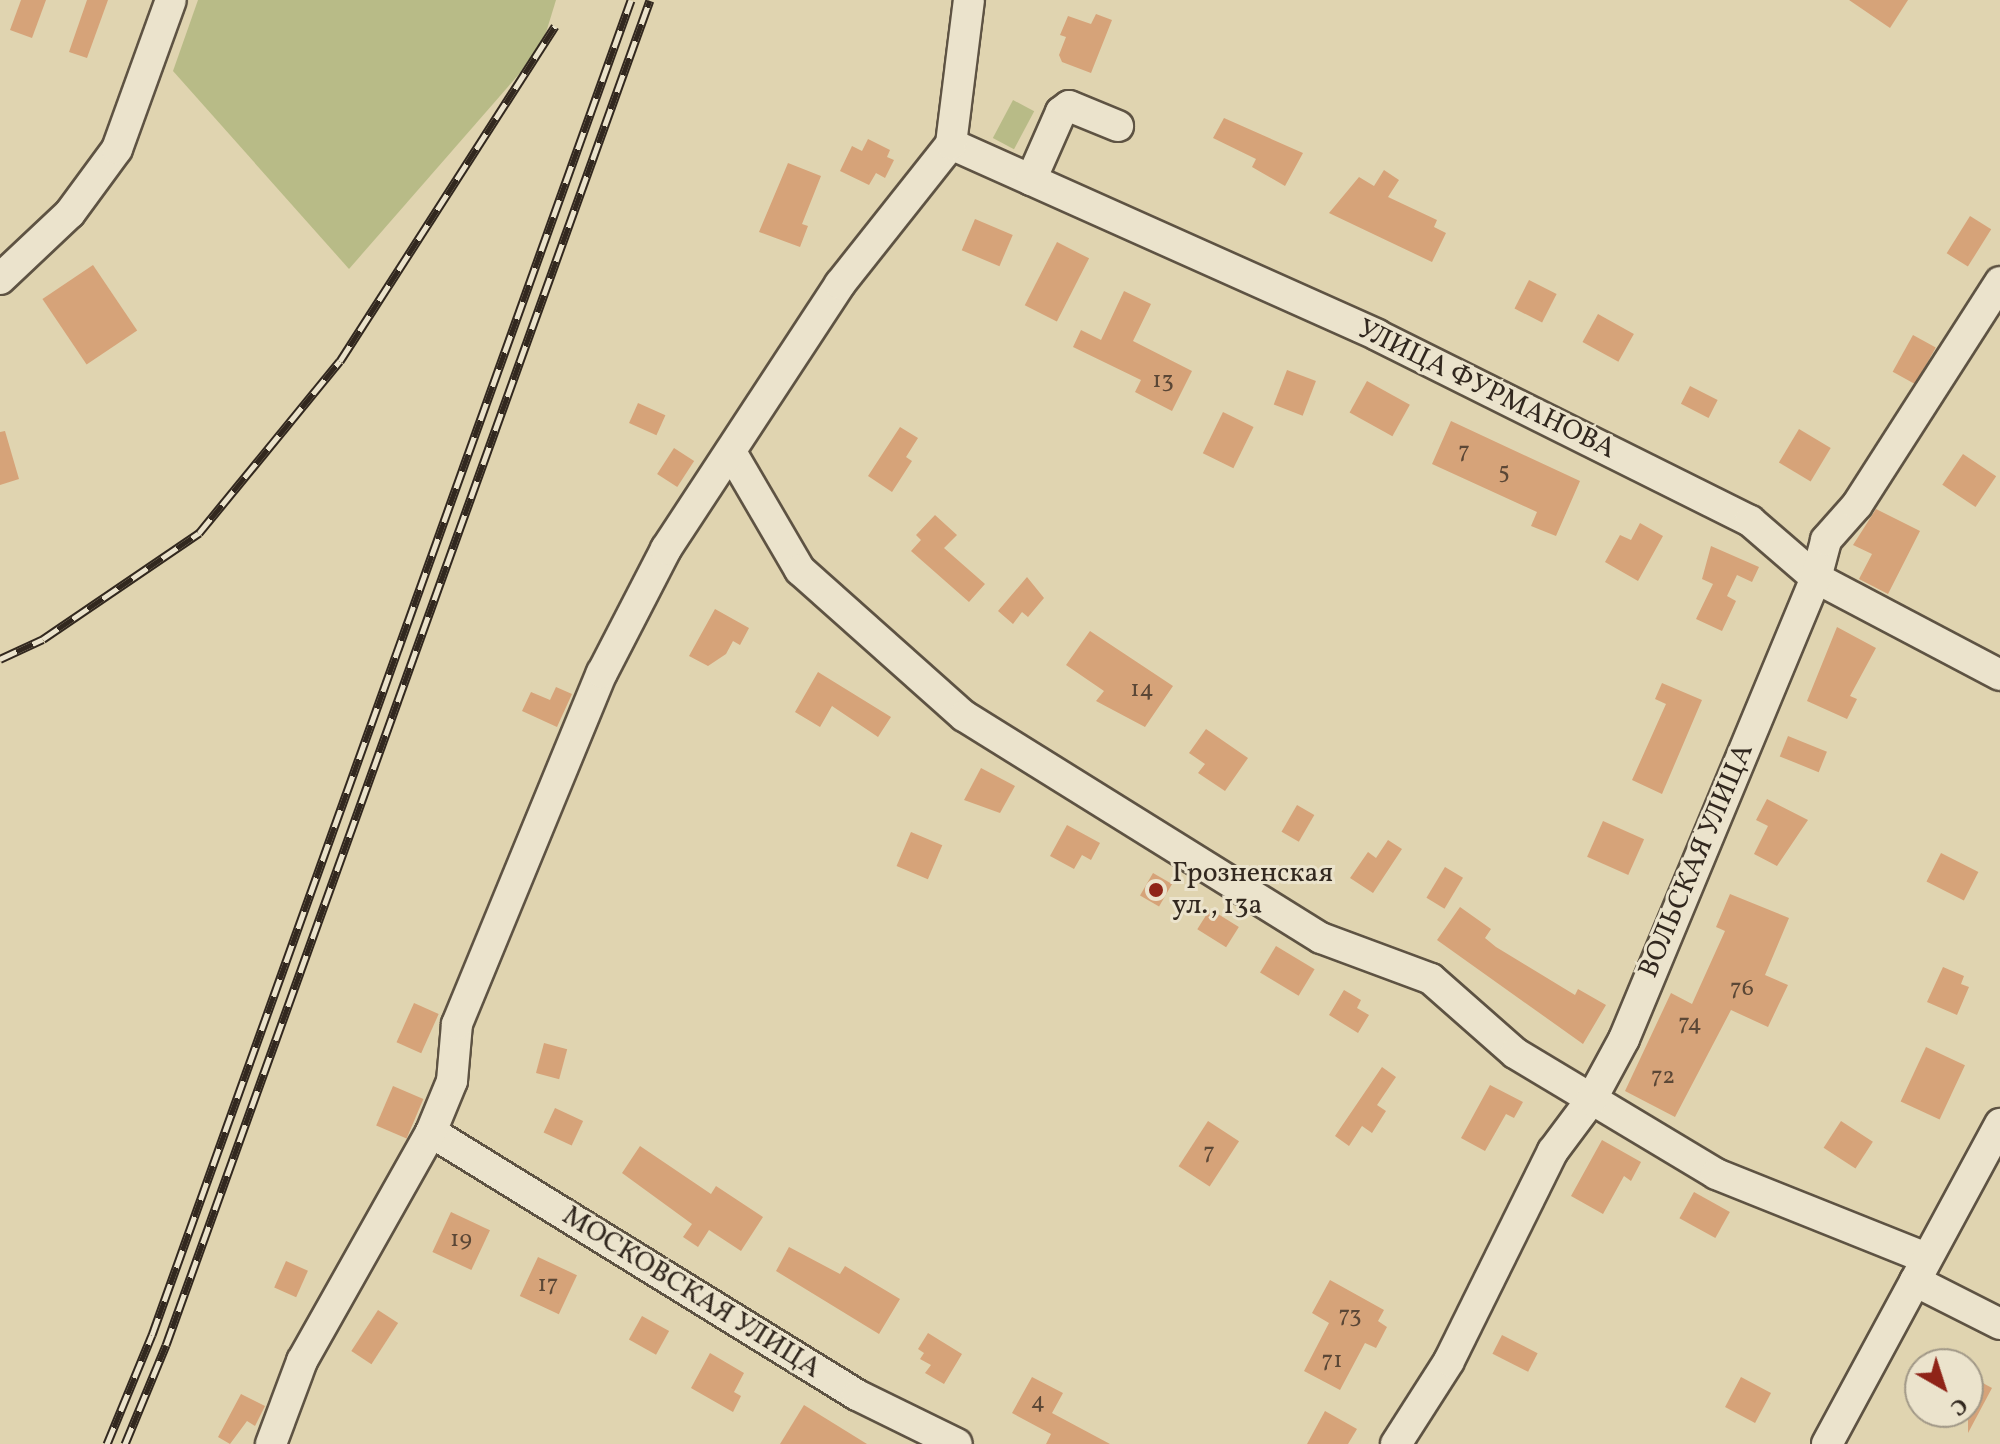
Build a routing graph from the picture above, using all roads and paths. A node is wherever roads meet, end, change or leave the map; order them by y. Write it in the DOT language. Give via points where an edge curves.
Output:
graph roads {
  1 [pos="171,0"];
  2 [pos="969,0"];
  3 [pos="1118,126"];
  4 [pos="951,144"];
  5 [pos="1031,180"];
  6 [pos="0,279"];
  7 [pos="2000,282"];
  8 [pos="731,452"];
  9 [pos="1816,578"];
  10 [pos="2000,675"];
  11 [pos="1591,1100"];
  12 [pos="2000,1124"];
  13 [pos="431,1132"];
  14 [pos="1921,1270"];
  15 [pos="2000,1324"];
  16 [pos="271,1444"];
  17 [pos="957,1444"];
  18 [pos="1396,1444"];
  19 [pos="1827,1444"];
  1 -- 6 [label="street" via="117,149 70,213"];
  2 -- 4 [label="street"];
  3 -- 5 [label="street" via="1069,106 1061,112"];
  4 -- 5 [label="street, УЛИЦА ФУРМАНОВА"];
  4 -- 8 [label="street" via="840,284"];
  5 -- 9 [label="street, УЛИЦА ФУРМАНОВА" via="1377,335 1750,521"];
  7 -- 9 [label="street, ВОЛЬСКАЯ УЛИЦА" via="1857,505 1826,540"];
  8 -- 11 [label="street" via="800,570 964,716 1321,938 1431,979 1515,1053"];
  8 -- 13 [label="street" via="666,549 602,673 457,1024 452,1081"];
  9 -- 10 [label="street, УЛИЦА ФУРМАНОВА"];
  9 -- 11 [label="street, ВОЛЬСКАЯ УЛИЦА" via="1624,1039"];
  11 -- 14 [label="street" via="1716,1174"];
  11 -- 18 [label="street, ВОЛЬСКАЯ УЛИЦА" via="1553,1151 1449,1361"];
  12 -- 14 [label="street"];
  13 -- 16 [label="street" via="302,1361"];
  13 -- 17 [label="street, МОСКОВСКАЯ УЛИЦА" via="857,1395"];
  14 -- 15 [label="street"];
  14 -- 19 [label="street"];
}
